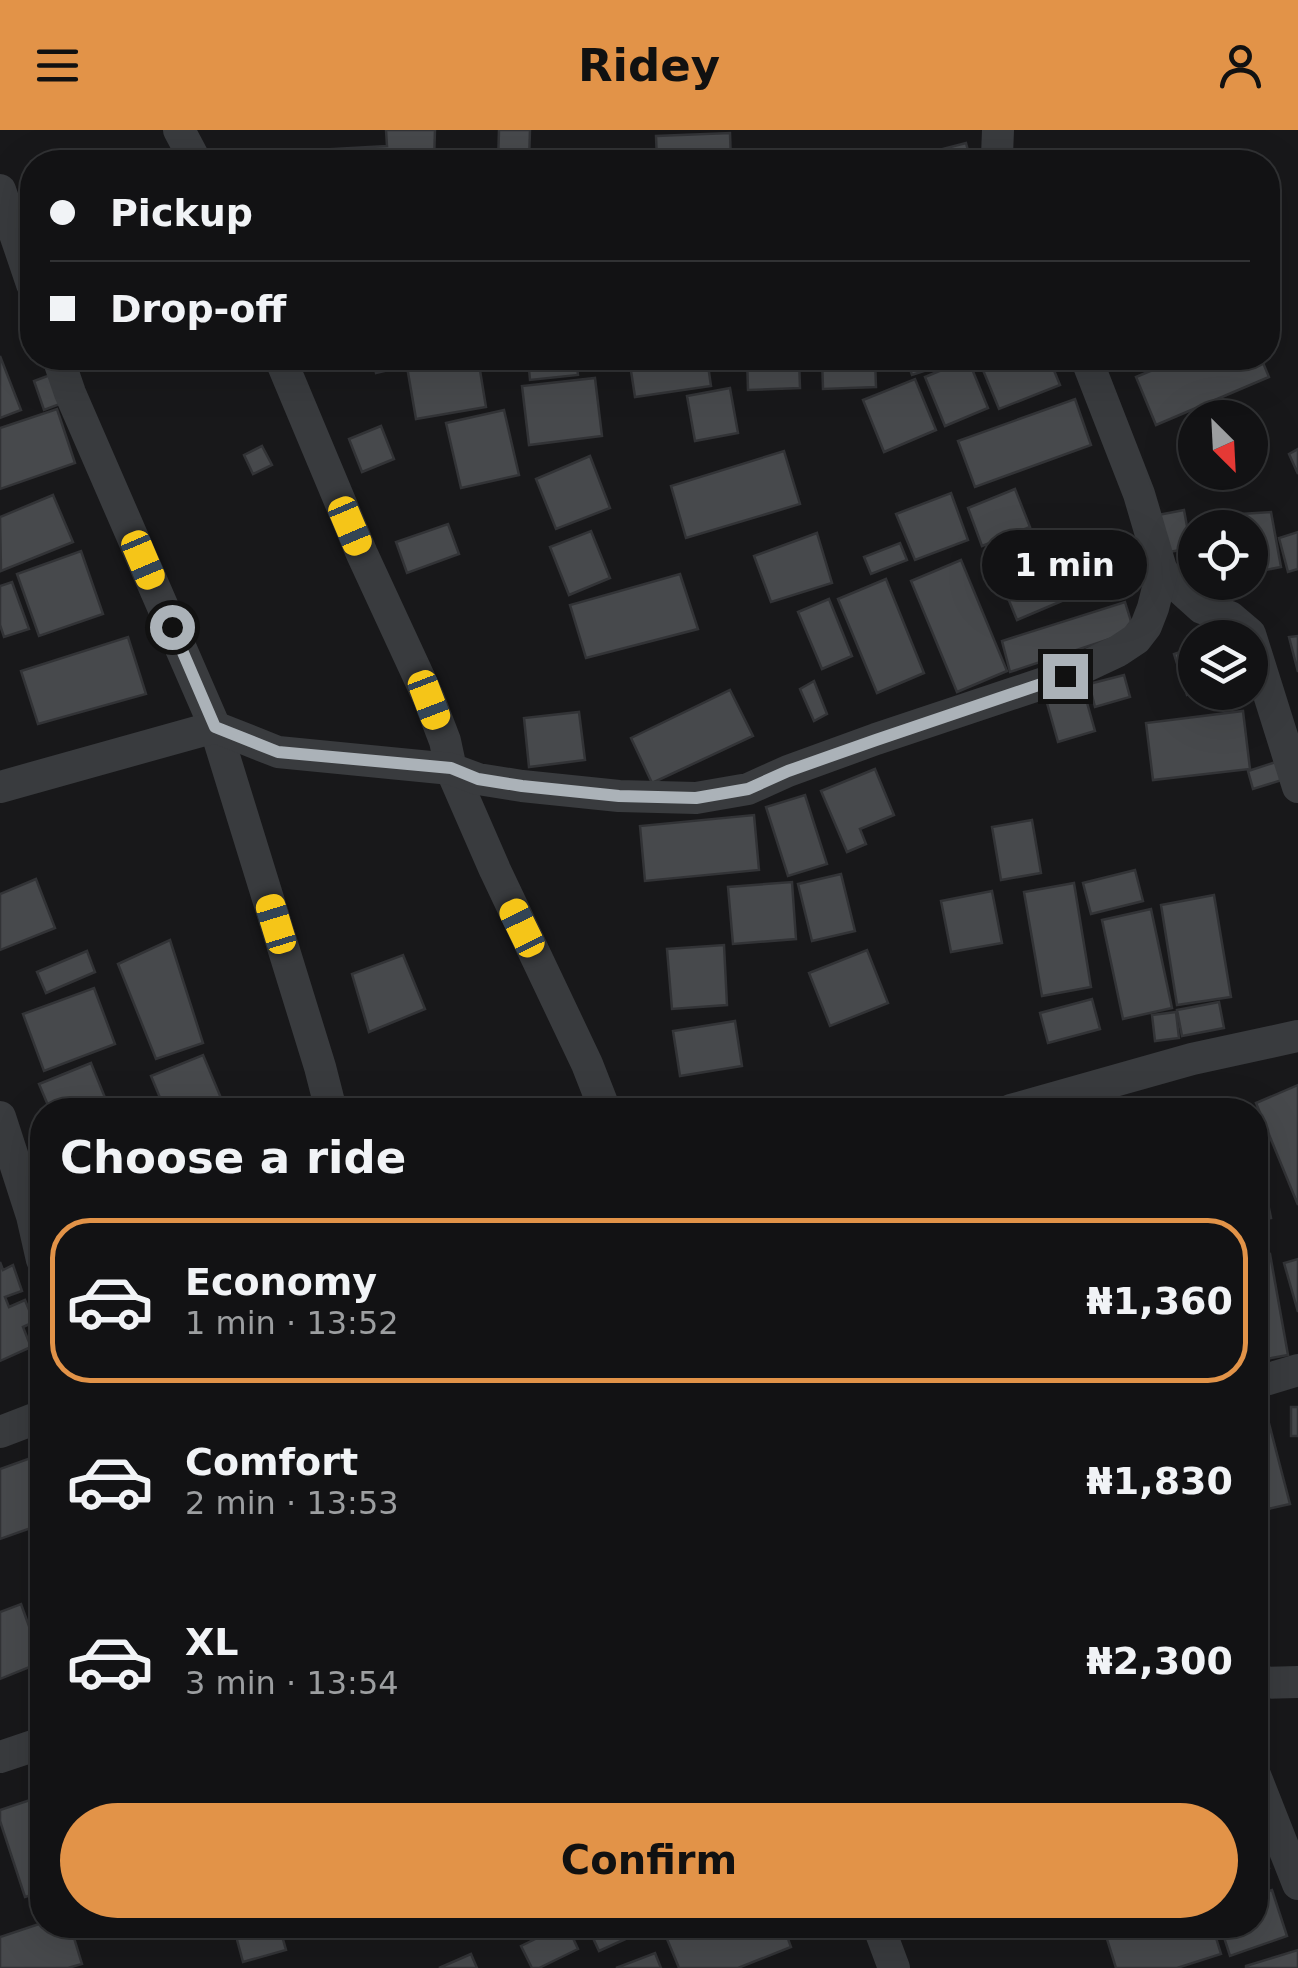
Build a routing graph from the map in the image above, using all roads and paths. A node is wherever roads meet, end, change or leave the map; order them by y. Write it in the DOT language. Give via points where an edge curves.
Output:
graph roads {
  1 [pos="0,190"];
  2 [pos="20,249"];
  3 [pos="62,370"];
  4 [pos="285,370"];
  5 [pos="1091,370"];
  6 [pos="1162,572"];
  7 [pos="215,727"];
  8 [pos="451,768"];
  9 [pos="0,787"];
  10 [pos="1298,788"];
  11 [pos="1298,1036"];
  12 [pos="329,1098"];
  13 [pos="600,1098"];
  14 [pos="1056,1098"];
  15 [pos="0,1117"];
  16 [pos="30,1210"];
  17 [pos="1298,1370"];
  18 [pos="1268,1379"];
  19 [pos="30,1421"];
  20 [pos="0,1432"];
  21 [pos="1298,1682"];
  22 [pos="1268,1683"];
  23 [pos="30,1746"];
  24 [pos="0,1757"];
  25 [pos="1268,1808"];
  26 [pos="1298,1884"];
  27 [pos="883,1938"];
  28 [pos="894,1968"];
  1 -- 2 [label="street"];
  3 -- 7 [label="street"];
  4 -- 8 [label="street" via="429,700"];
  5 -- 6 [label="street"];
  6 -- 8 [label="street" via="1146,626 1118,651 748,789 696,798 619,796 478,779"];
  6 -- 10 [label="street" via="1202,608 1230,617 1250,634"];
  7 -- 8 [label="street" via="278,752"];
  7 -- 9 [label="street"];
  7 -- 12 [label="street"];
  8 -- 13 [label="street"];
  11 -- 14 [label="street"];
  15 -- 16 [label="street"];
  17 -- 18 [label="street"];
  19 -- 20 [label="street"];
  21 -- 22 [label="street"];
  23 -- 24 [label="street"];
  25 -- 26 [label="street"];
  27 -- 28 [label="street"];
}
